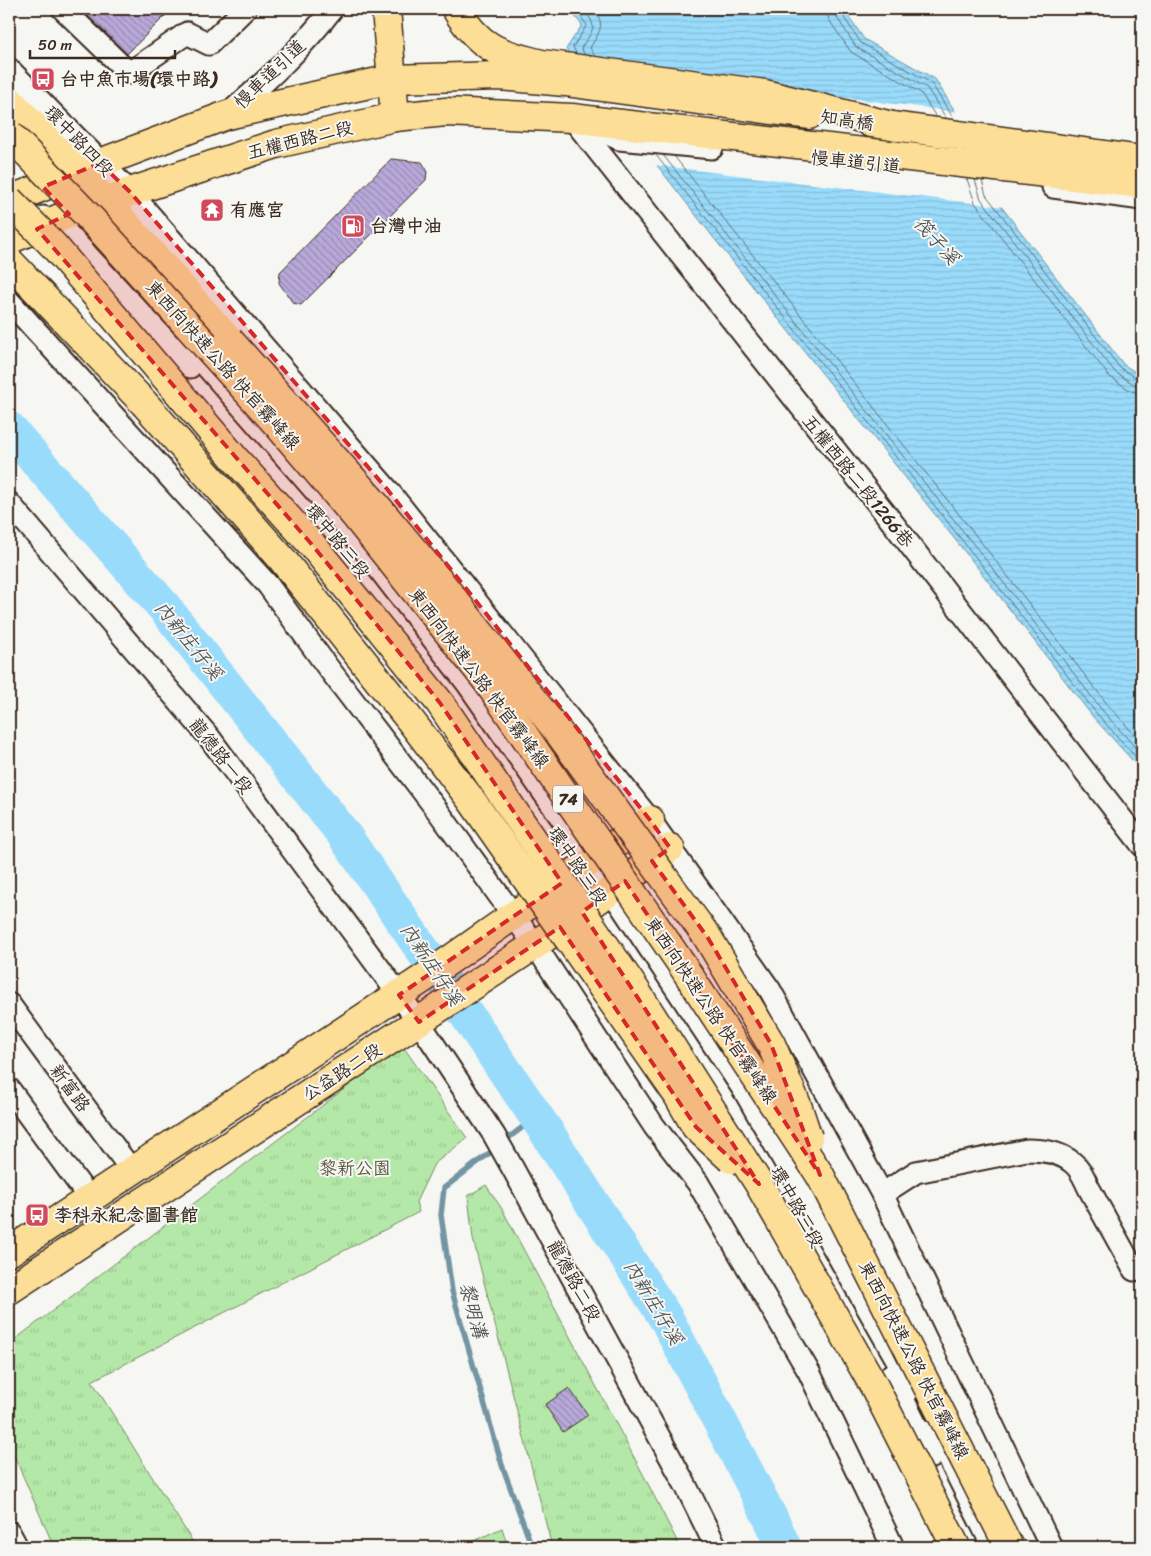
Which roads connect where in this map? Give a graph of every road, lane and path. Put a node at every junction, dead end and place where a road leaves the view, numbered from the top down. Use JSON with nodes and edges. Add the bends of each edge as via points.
{"nodes":[{"id":1,"x":63,"y":9,"type":"edge"},
{"id":2,"x":245,"y":9,"type":"edge"},
{"id":3,"x":332,"y":9,"type":"edge"},
{"id":4,"x":386,"y":9,"type":"edge"},
{"id":5,"x":456,"y":9,"type":"edge"},
{"id":6,"x":9,"y":68,"type":"edge"},
{"id":7,"x":392,"y":79,"type":"junction"},
{"id":8,"x":9,"y":100,"type":"edge"},
{"id":9,"x":227,"y":115,"type":"junction"},
{"id":10,"x":395,"y":117,"type":"junction"},
{"id":11,"x":572,"y":118,"type":"junction"},
{"id":12,"x":896,"y":127,"type":"junction"},
{"id":13,"x":612,"y":130,"type":"joint"},
{"id":14,"x":9,"y":134,"type":"edge"},
{"id":15,"x":9,"y":152,"type":"edge"},
{"id":16,"x":90,"y":168,"type":"junction"},
{"id":17,"x":1135,"y":180,"type":"edge"},
{"id":18,"x":43,"y":187,"type":"junction"},
{"id":19,"x":118,"y":197,"type":"junction"},
{"id":20,"x":9,"y":200,"type":"edge"},
{"id":21,"x":9,"y":207,"type":"edge"},
{"id":22,"x":63,"y":218,"type":"junction"},
{"id":23,"x":9,"y":240,"type":"edge"},
{"id":24,"x":9,"y":260,"type":"edge"},
{"id":25,"x":9,"y":301,"type":"edge"},
{"id":26,"x":9,"y":503,"type":"edge"},
{"id":27,"x":650,"y":820,"type":"junction"},
{"id":28,"x":1142,"y":845,"type":"edge"},
{"id":29,"x":670,"y":848,"type":"junction"},
{"id":30,"x":587,"y":865,"type":"junction"},
{"id":31,"x":606,"y":895,"type":"junction"},
{"id":32,"x":504,"y":922,"type":"junction"},
{"id":33,"x":526,"y":952,"type":"junction"},
{"id":34,"x":399,"y":995,"type":"junction"},
{"id":35,"x":9,"y":1004,"type":"edge"},
{"id":36,"x":419,"y":1022,"type":"junction"},
{"id":37,"x":9,"y":1089,"type":"edge"},
{"id":38,"x":132,"y":1171,"type":"junction"},
{"id":39,"x":820,"y":1175,"type":"junction"},
{"id":40,"x":758,"y":1184,"type":"junction"},
{"id":41,"x":882,"y":1194,"type":"junction"},
{"id":42,"x":90,"y":1199,"type":"junction"},
{"id":43,"x":9,"y":1252,"type":"edge"},
{"id":44,"x":1140,"y":1272,"type":"edge"},
{"id":45,"x":9,"y":1290,"type":"edge"},
{"id":46,"x":9,"y":1532,"type":"edge"},
{"id":47,"x":17,"y":1547,"type":"edge"},
{"id":48,"x":716,"y":1547,"type":"edge"},
{"id":49,"x":893,"y":1547,"type":"edge"},
{"id":50,"x":956,"y":1547,"type":"edge"},
{"id":51,"x":978,"y":1547,"type":"edge"},
{"id":52,"x":993,"y":1547,"type":"edge"},
{"id":53,"x":1009,"y":1547,"type":"edge"},
{"id":54,"x":1051,"y":1547,"type":"edge"}],
"edges":[{"from":1,"to":2,"type":"street","via":[[129,73],[187,33],[209,44]]},
{"from":3,"to":9,"type":"street","name":"慢車道引道","via":[[279,69]]},
{"from":4,"to":7,"type":"main road"},
{"from":5,"to":12,"type":"main road","via":[[481,41],[496,51],[519,59],[765,94]]},
{"from":6,"to":16,"type":"street","name":"環中路四段"},
{"from":7,"to":9,"type":"main road"},
{"from":7,"to":10,"type":"main road"},
{"from":7,"to":12,"type":"main road","name":"知高橋","via":[[499,76],[565,82]]},
{"from":8,"to":16,"type":"main road"},
{"from":9,"to":16,"type":"main road"},
{"from":10,"to":11,"type":"main road","name":"五權西路二段","via":[[446,112]]},
{"from":10,"to":19,"type":"main road","name":"五權西路二段","via":[[276,144]]},
{"from":11,"to":13,"type":"main road","name":"五權西路二段"},
{"from":11,"to":28,"type":"street","name":"五權西路二段1266巷","via":[[889,518]]},
{"from":12,"to":17,"type":"main road","name":"知高橋"},
{"from":13,"to":17,"type":"main road","name":"知高橋"},
{"from":14,"to":39,"type":"main road","name":"東西向快速公路 快官霧峰線","number":"74","bridge":true,"via":[[283,431],[481,674],[682,965]]},
{"from":15,"to":18,"type":"street"},
{"from":16,"to":18,"type":"main road"},
{"from":16,"to":19,"type":"main road"},
{"from":18,"to":20,"type":"main road"},
{"from":18,"to":22,"type":"street","name":"環中路三段"},
{"from":19,"to":22,"type":"main road","name":"五權西路二段"},
{"from":19,"to":27,"type":"street","via":[[387,489]]},
{"from":19,"to":39,"type":"main road","bridge":true,"via":[[229,340],[374,502],[440,582],[559,734],[708,938],[771,1044],[797,1105]]},
{"from":20,"to":40,"type":"main road","bridge":true,"via":[[54,246],[314,547],[440,704],[636,991]]},
{"from":21,"to":22,"type":"street"},
{"from":22,"to":23,"type":"main road","name":"五權西路二段"},
{"from":22,"to":30,"type":"street","name":"環中路三段","via":[[200,359],[345,525],[467,683]]},
{"from":24,"to":40,"type":"main road","bridge":true,"via":[[144,403],[282,559],[455,779],[671,1086],[696,1127]]},
{"from":25,"to":32,"type":"street","via":[[268,585],[440,814]]},
{"from":26,"to":34,"type":"street","name":"龍德路一段","via":[[209,737]]},
{"from":27,"to":29,"type":"street"},
{"from":27,"to":30,"type":"main road","name":"公益路二段"},
{"from":29,"to":31,"type":"main road","name":"公益路二段"},
{"from":29,"to":41,"type":"street","via":[[770,990]]},
{"from":30,"to":31,"type":"street","name":"環中路三段"},
{"from":30,"to":32,"type":"main road","name":"公益路二段"},
{"from":31,"to":33,"type":"main road","name":"公益路二段"},
{"from":31,"to":51,"type":"street","name":"環中路三段","via":[[734,1097],[894,1380]]},
{"from":31,"to":52,"type":"street","name":"環中路三段","via":[[745,1092],[906,1372]]},
{"from":32,"to":33,"type":"street"},
{"from":32,"to":34,"type":"main road","name":"公益路二段"},
{"from":33,"to":36,"type":"main road","name":"公益路二段"},
{"from":33,"to":49,"type":"street","via":[[698,1183],[809,1372]]},
{"from":34,"to":36,"type":"street","name":"龍德路一段"},
{"from":34,"to":38,"type":"main road","name":"公益路二段"},
{"from":35,"to":38,"type":"street","name":"新富路"},
{"from":36,"to":45,"type":"main road","name":"公益路二段"},
{"from":36,"to":48,"type":"street","name":"龍德路二段","via":[[494,1135],[686,1486]]},
{"from":37,"to":42,"type":"street"},
{"from":38,"to":42,"type":"main road","name":"公益路二段"},
{"from":39,"to":53,"type":"main road","name":"東西向快速公路 快官霧峰線","number":"74","bridge":true},
{"from":40,"to":50,"type":"main road","bridge":true,"via":[[874,1386]]},
{"from":41,"to":44,"type":"street","via":[[916,1172],[1027,1150],[1058,1154],[1081,1172]]},
{"from":41,"to":54,"type":"street"},
{"from":42,"to":43,"type":"main road","name":"公益路二段"},
{"from":46,"to":47,"type":"street"}]}
